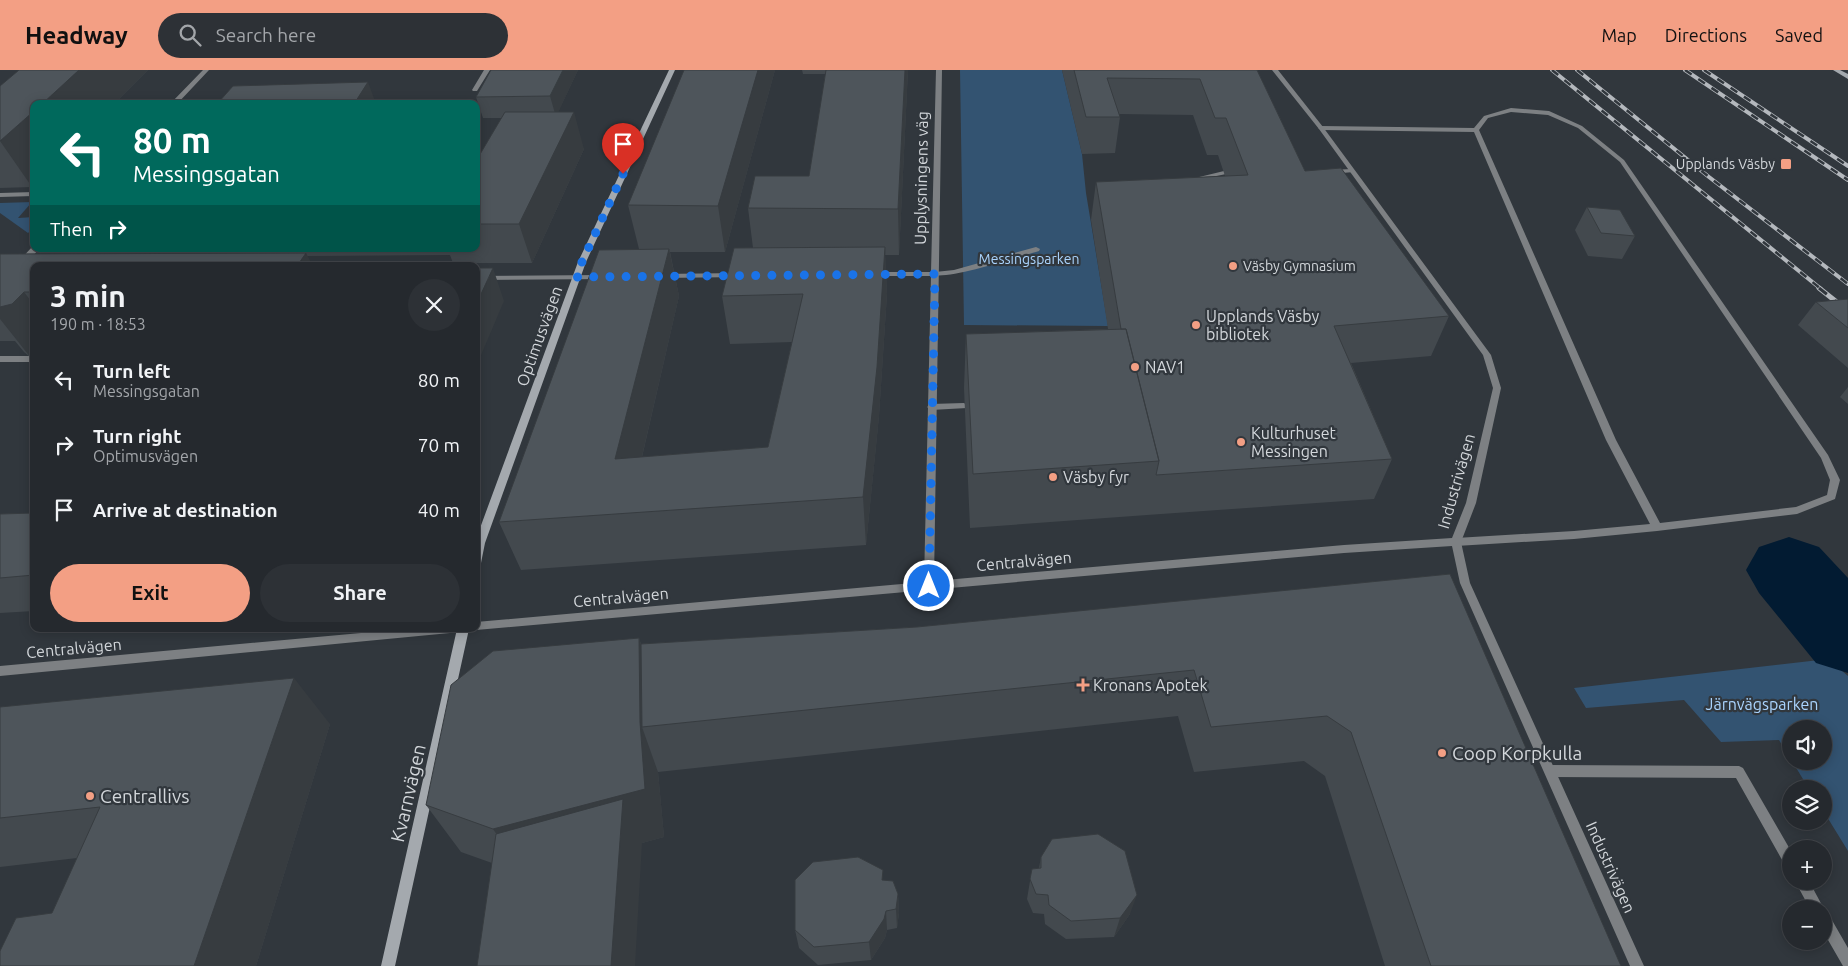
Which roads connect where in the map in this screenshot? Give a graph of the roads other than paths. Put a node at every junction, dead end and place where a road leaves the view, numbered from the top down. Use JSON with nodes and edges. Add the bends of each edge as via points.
{"nodes":[{"id":1,"x":206,"y":70,"type":"edge"},
{"id":2,"x":487,"y":70,"type":"edge"},
{"id":3,"x":672,"y":70,"type":"edge"},
{"id":4,"x":939,"y":70,"type":"edge"},
{"id":5,"x":1274,"y":70,"type":"edge"},
{"id":6,"x":1836,"y":70,"type":"edge"},
{"id":7,"x":1848,"y":77,"type":"edge"},
{"id":8,"x":475,"y":90,"type":"dead end"},
{"id":9,"x":177,"y":100,"type":"edge"},
{"id":10,"x":1321,"y":128,"type":"junction"},
{"id":11,"x":1476,"y":130,"type":"junction"},
{"id":12,"x":1325,"y":172,"type":"edge"},
{"id":13,"x":1352,"y":172,"type":"junction"},
{"id":14,"x":1224,"y":173,"type":"dead end"},
{"id":15,"x":1189,"y":180,"type":"edge"},
{"id":16,"x":30,"y":194,"type":"edge"},
{"id":17,"x":0,"y":195,"type":"edge"},
{"id":18,"x":1036,"y":249,"type":"dead end"},
{"id":19,"x":31,"y":252,"type":"edge"},
{"id":20,"x":14,"y":271,"type":"edge"},
{"id":21,"x":866,"y":274,"type":"edge"},
{"id":22,"x":935,"y":274,"type":"junction"},
{"id":23,"x":747,"y":275,"type":"edge"},
{"id":24,"x":611,"y":276,"type":"edge"},
{"id":25,"x":648,"y":276,"type":"edge"},
{"id":26,"x":577,"y":277,"type":"junction"},
{"id":27,"x":480,"y":278,"type":"edge"},
{"id":28,"x":0,"y":359,"type":"edge"},
{"id":29,"x":30,"y":359,"type":"edge"},
{"id":30,"x":964,"y":406,"type":"dead end"},
{"id":31,"x":931,"y":407,"type":"junction"},
{"id":32,"x":1657,"y":527,"type":"junction"},
{"id":33,"x":1456,"y":542,"type":"junction"},
{"id":34,"x":480,"y":543,"type":"edge"},
{"id":35,"x":929,"y":586,"type":"junction"},
{"id":36,"x":480,"y":626,"type":"edge"},
{"id":37,"x":418,"y":632,"type":"edge"},
{"id":38,"x":462,"y":632,"type":"edge"},
{"id":39,"x":0,"y":671,"type":"edge"},
{"id":40,"x":1551,"y":771,"type":"junction"},
{"id":41,"x":1782,"y":847,"type":"edge"},
{"id":42,"x":1832,"y":934,"type":"edge"},
{"id":43,"x":1848,"y":962,"type":"edge"},
{"id":44,"x":388,"y":966,"type":"edge"},
{"id":45,"x":1637,"y":966,"type":"edge"}],
"edges":[{"from":1,"to":9,"type":"street"},
{"from":2,"to":8,"type":"street"},
{"from":3,"to":26,"type":"street","name":"Optimusvägen"},
{"from":4,"to":22,"type":"street","name":"Upplysningens väg"},
{"from":5,"to":10,"type":"street","name":"Industrivägen"},
{"from":6,"to":7,"type":"street"},
{"from":10,"to":11,"type":"street"},
{"from":10,"to":13,"type":"street","name":"Industrivägen"},
{"from":11,"to":32,"type":"street","via":[[1611,440]]},
{"from":11,"to":32,"type":"street","name":"Centralvägen","via":[[1486,116],[1511,110],[1549,113],[1580,126],[1622,161],[1825,457],[1835,480],[1832,497],[1796,510]]},
{"from":12,"to":13,"type":"street"},
{"from":13,"to":33,"type":"street","name":"Industrivägen","via":[[1487,355],[1497,388],[1471,503]]},
{"from":14,"to":15,"type":"street"},
{"from":16,"to":17,"type":"street"},
{"from":18,"to":22,"type":"street","via":[[955,272]]},
{"from":19,"to":20,"type":"street"},
{"from":21,"to":22,"type":"street"},
{"from":22,"to":31,"type":"street","name":"Upplysningens väg"},
{"from":23,"to":25,"type":"street"},
{"from":24,"to":26,"type":"street"},
{"from":26,"to":27,"type":"street"},
{"from":26,"to":34,"type":"street","name":"Optimusvägen"},
{"from":28,"to":29,"type":"street"},
{"from":30,"to":31,"type":"street"},
{"from":31,"to":35,"type":"street","name":"Upplysningens väg"},
{"from":32,"to":33,"type":"street","name":"Centralvägen"},
{"from":33,"to":35,"type":"street","name":"Centralvägen"},
{"from":33,"to":40,"type":"street","name":"Industrivägen","via":[[1465,583]]},
{"from":35,"to":36,"type":"street","name":"Centralvägen"},
{"from":37,"to":39,"type":"street","name":"Centralvägen"},
{"from":38,"to":44,"type":"street","name":"Kvarnvägen"},
{"from":40,"to":41,"type":"street","via":[[1739,772]]},
{"from":40,"to":45,"type":"street","name":"Industrivägen"},
{"from":42,"to":43,"type":"street"}]}
